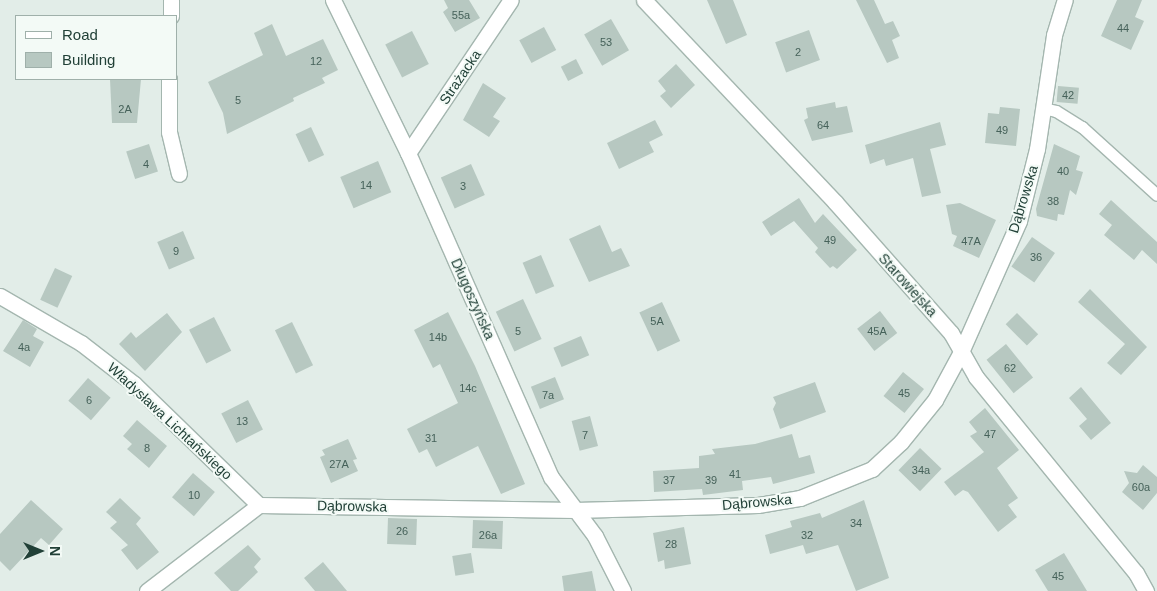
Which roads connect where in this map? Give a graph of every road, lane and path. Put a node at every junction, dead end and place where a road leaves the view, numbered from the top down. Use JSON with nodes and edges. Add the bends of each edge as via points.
{"nodes":[{"id":1,"x":171,"y":0,"type":"edge"},
{"id":2,"x":334,"y":0,"type":"edge"},
{"id":3,"x":511,"y":0,"type":"edge"},
{"id":4,"x":644,"y":0,"type":"edge"},
{"id":5,"x":1065,"y":0,"type":"edge"},
{"id":6,"x":171,"y":15,"type":"edge"},
{"id":7,"x":169,"y":80,"type":"edge"},
{"id":8,"x":1042,"y":108,"type":"junction"},
{"id":9,"x":408,"y":153,"type":"junction"},
{"id":10,"x":179,"y":174,"type":"dead end"},
{"id":11,"x":1157,"y":195,"type":"edge"},
{"id":12,"x":0,"y":296,"type":"edge"},
{"id":13,"x":961,"y":352,"type":"junction"},
{"id":14,"x":259,"y":505,"type":"junction"},
{"id":15,"x":575,"y":510,"type":"junction"},
{"id":16,"x":146,"y":591,"type":"edge"},
{"id":17,"x":624,"y":591,"type":"edge"},
{"id":18,"x":1146,"y":591,"type":"edge"}],
"edges":[{"from":1,"to":6,"type":"street"},
{"from":2,"to":9,"type":"street","name":"Długoszyńska"},
{"from":3,"to":9,"type":"street","name":"Strażacka"},
{"from":4,"to":13,"type":"street","name":"Starowiejska","via":[[835,202],[951,333]]},
{"from":5,"to":8,"type":"street","name":"Dąbrowska","via":[[1054,35]]},
{"from":7,"to":10,"type":"street","via":[[169,132]]},
{"from":8,"to":11,"type":"lane","via":[[1056,111],[1082,127]]},
{"from":8,"to":13,"type":"street","name":"Dąbrowska","via":[[1037,149],[1019,221]]},
{"from":9,"to":15,"type":"street","name":"Długoszyńska","via":[[551,477]]},
{"from":12,"to":14,"type":"street","name":"Władysława Lichtańskiego","via":[[81,343],[134,384]]},
{"from":13,"to":15,"type":"street","name":"Dąbrowska","via":[[935,400],[901,442],[872,469],[842,484],[800,498],[758,505]]},
{"from":13,"to":18,"type":"street","name":"Starowiejska","via":[[976,377],[1136,574]]},
{"from":14,"to":15,"type":"street","name":"Dąbrowska"},
{"from":14,"to":16,"type":"street"},
{"from":15,"to":17,"type":"street","name":"Długoszyńska","via":[[595,536]]}]}
